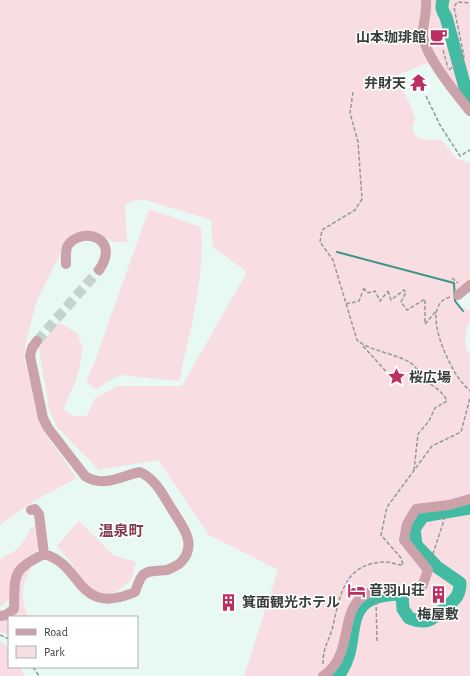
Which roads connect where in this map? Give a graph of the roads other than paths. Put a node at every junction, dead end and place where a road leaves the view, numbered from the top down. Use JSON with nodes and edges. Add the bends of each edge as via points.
{"nodes":[{"id":1,"x":426,"y":0,"type":"edge"},
{"id":2,"x":470,"y":111,"type":"edge"},
{"id":3,"x":66,"y":264,"type":"dead end"},
{"id":4,"x":99,"y":270,"type":"tunnel mouth"},
{"id":5,"x":470,"y":285,"type":"edge"},
{"id":6,"x":455,"y":296,"type":"road end"},
{"id":7,"x":37,"y":341,"type":"tunnel mouth"},
{"id":8,"x":470,"y":499,"type":"edge"},
{"id":9,"x":31,"y":510,"type":"dead end"},
{"id":10,"x":44,"y":554,"type":"junction"},
{"id":11,"x":0,"y":616,"type":"edge"},
{"id":12,"x":323,"y":676,"type":"edge"}],
"edges":[{"from":1,"to":2,"type":"street","via":[[423,31],[425,43],[436,65]]},
{"from":3,"to":4,"type":"street","via":[[68,245],[82,236],[90,236],[99,238],[105,249],[105,261]]},
{"from":5,"to":6,"type":"street"},
{"from":7,"to":10,"type":"street","via":[[30,356],[43,418],[48,428],[85,476],[94,482],[140,472],[146,475],[157,486],[175,514],[189,539],[190,547],[179,564],[150,572],[143,576],[135,592],[124,597],[111,598],[97,598],[87,593],[64,564]]},
{"from":8,"to":12,"type":"street","via":[[449,505],[416,509],[407,524],[404,540],[428,570],[422,587],[415,592],[398,589],[376,592],[355,603],[349,616],[340,657]]},
{"from":9,"to":10,"type":"street","via":[[35,509],[39,514]]},
{"from":10,"to":11,"type":"street","via":[[18,571],[15,577],[14,609]]}]}
